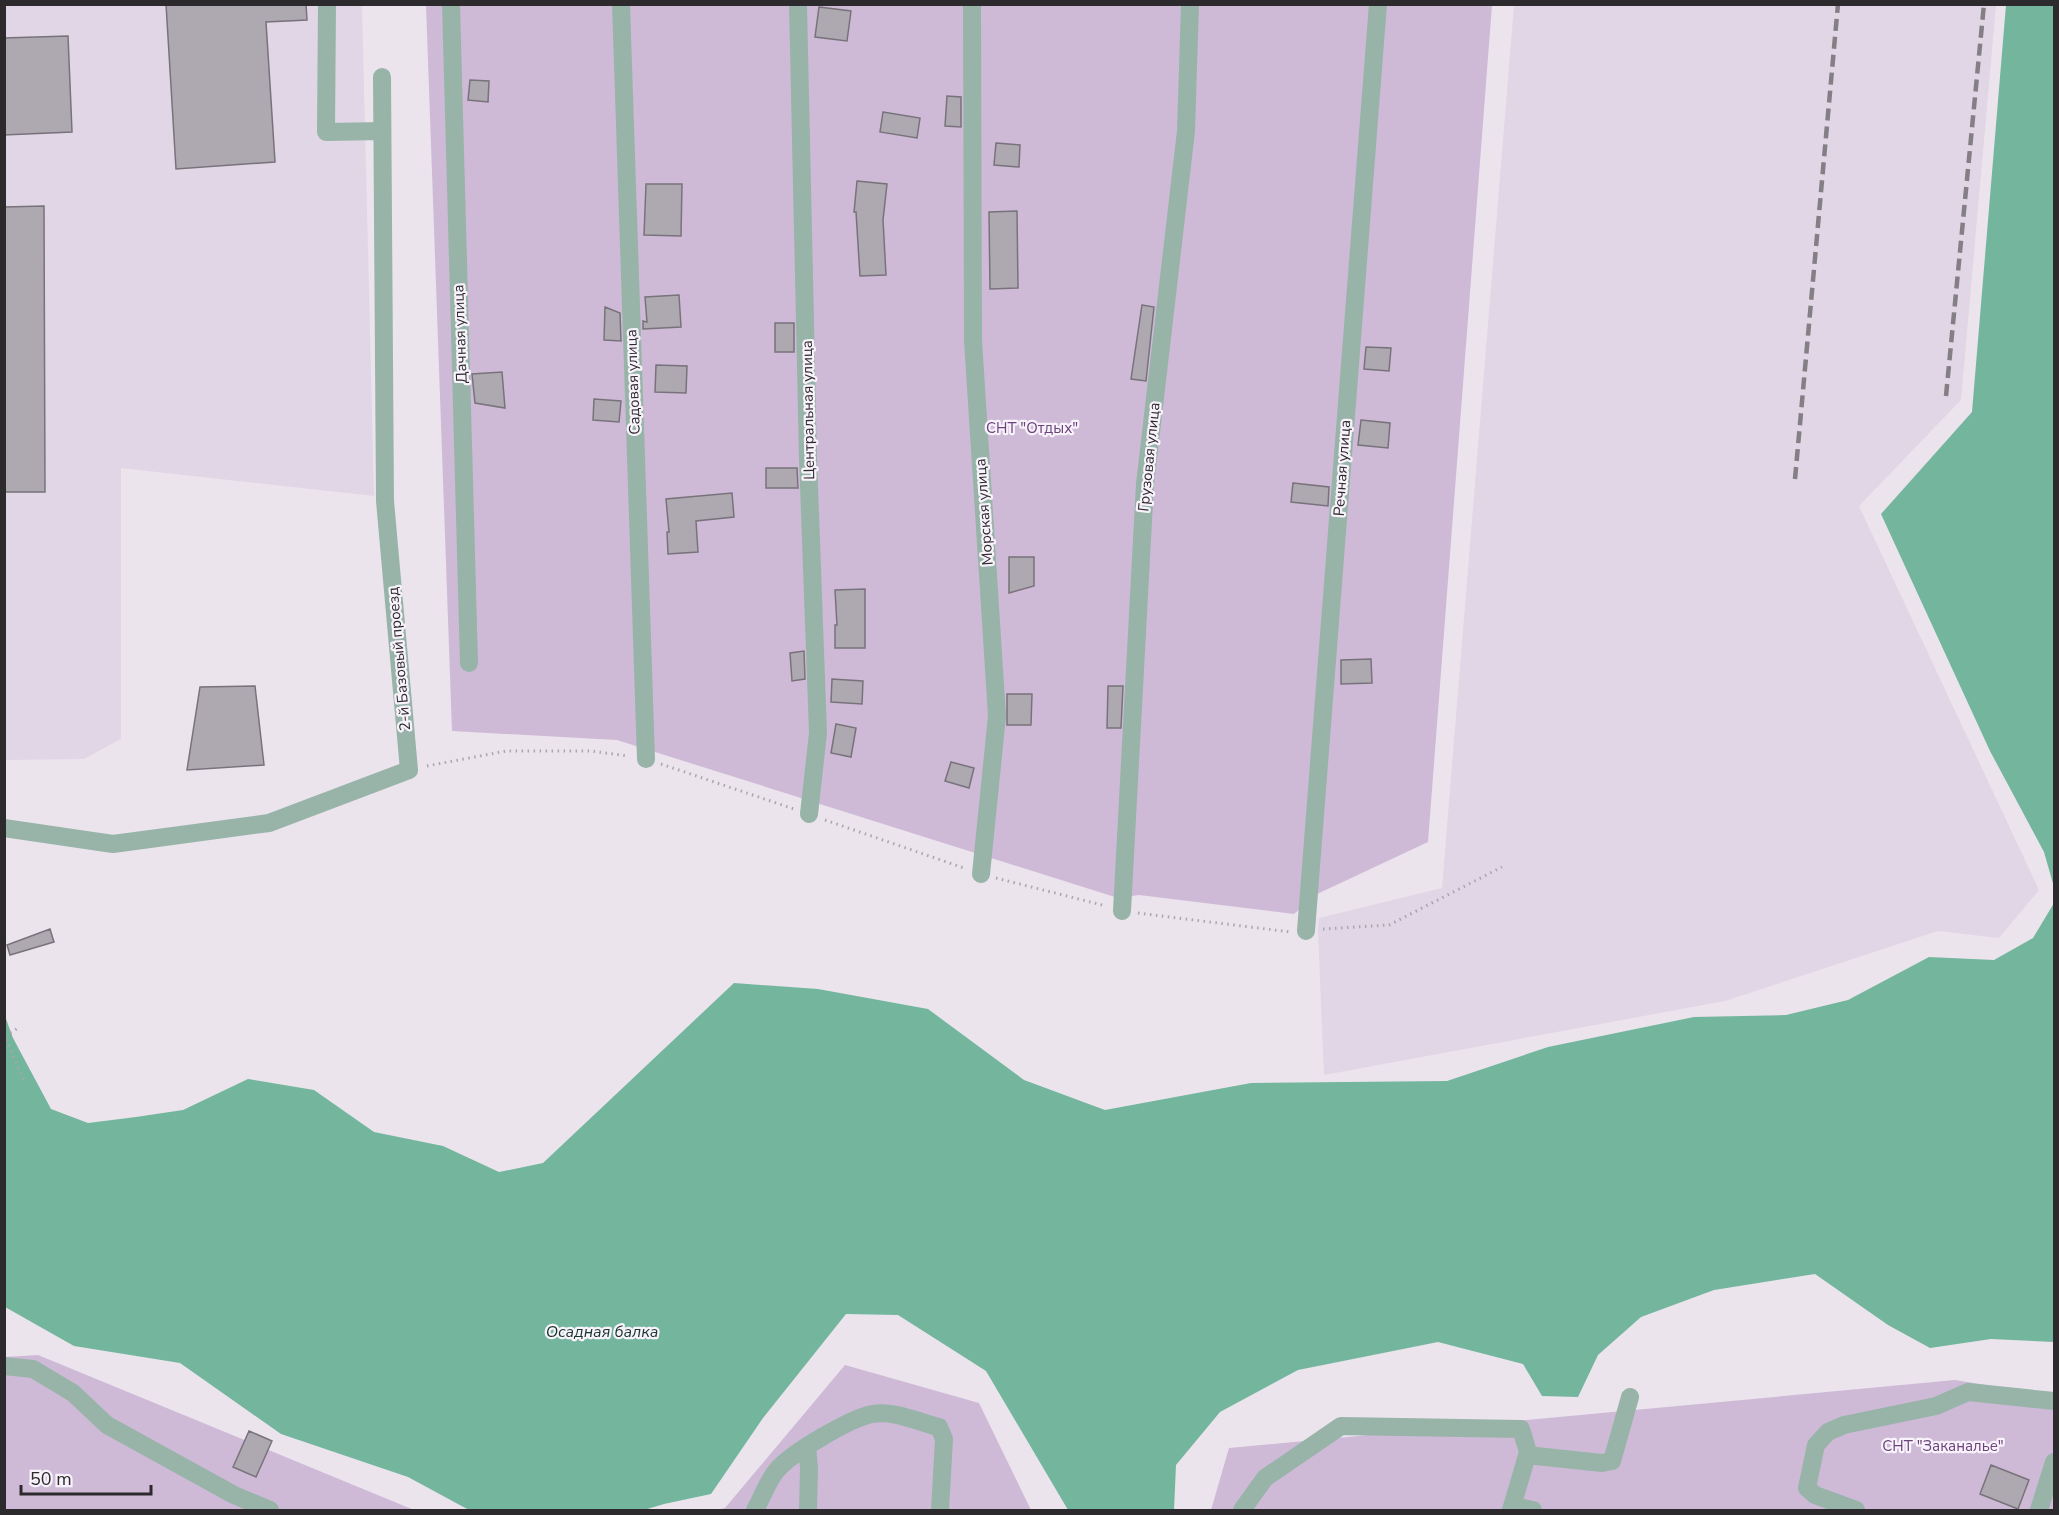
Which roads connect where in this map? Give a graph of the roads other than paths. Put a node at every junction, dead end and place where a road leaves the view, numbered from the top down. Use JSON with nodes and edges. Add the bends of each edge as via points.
{"nodes":[{"id":1,"x":327,"y":4,"type":"edge"},
{"id":2,"x":451,"y":4,"type":"edge"},
{"id":3,"x":621,"y":4,"type":"edge"},
{"id":4,"x":798,"y":4,"type":"edge"},
{"id":5,"x":972,"y":4,"type":"edge"},
{"id":6,"x":1190,"y":4,"type":"edge"},
{"id":7,"x":1378,"y":4,"type":"edge"},
{"id":8,"x":382,"y":77,"type":"dead end"},
{"id":9,"x":382,"y":131,"type":"junction"},
{"id":10,"x":469,"y":663,"type":"dead end"},
{"id":11,"x":646,"y":759,"type":"road end"},
{"id":12,"x":809,"y":814,"type":"road end"},
{"id":13,"x":4,"y":828,"type":"edge"},
{"id":14,"x":981,"y":874,"type":"road end"},
{"id":15,"x":1122,"y":911,"type":"road end"},
{"id":16,"x":1306,"y":931,"type":"road end"},
{"id":17,"x":4,"y":1366,"type":"edge"},
{"id":18,"x":1630,"y":1397,"type":"dead end"},
{"id":19,"x":2055,"y":1401,"type":"edge"},
{"id":20,"x":807,"y":1446,"type":"junction"},
{"id":21,"x":1527,"y":1455,"type":"junction"},
{"id":22,"x":2055,"y":1462,"type":"edge"},
{"id":23,"x":1512,"y":1508,"type":"edge"},
{"id":24,"x":270,"y":1510,"type":"edge"},
{"id":25,"x":755,"y":1510,"type":"edge"},
{"id":26,"x":808,"y":1510,"type":"edge"},
{"id":27,"x":940,"y":1510,"type":"edge"},
{"id":28,"x":1242,"y":1510,"type":"edge"},
{"id":29,"x":1533,"y":1510,"type":"edge"},
{"id":30,"x":1856,"y":1510,"type":"edge"},
{"id":31,"x":2039,"y":1510,"type":"edge"}],
"edges":[{"from":1,"to":9,"type":"street","via":[[326,132]]},
{"from":2,"to":10,"type":"street","name":"Дачная улица"},
{"from":3,"to":11,"type":"street","name":"Садовая улица"},
{"from":4,"to":12,"type":"street","name":"Центральная улица","via":[[818,733]]},
{"from":5,"to":14,"type":"street","name":"Морская улица","via":[[974,340],[997,716]]},
{"from":6,"to":15,"type":"street","name":"Грузовая улица","via":[[1186,131],[1145,484]]},
{"from":7,"to":16,"type":"street","name":"Речная улица"},
{"from":8,"to":9,"type":"street","name":"2-й Базовый проезд"},
{"from":9,"to":13,"type":"street","name":"2-й Базовый проезд","via":[[385,501],[409,770],[269,823],[113,844]]},
{"from":17,"to":24,"type":"street","via":[[33,1369],[73,1393],[107,1425],[234,1495]]},
{"from":18,"to":21,"type":"street","via":[[1612,1461]]},
{"from":19,"to":30,"type":"street","via":[[1968,1392],[1936,1406],[1844,1425],[1828,1432],[1816,1445],[1807,1488],[1815,1495]]},
{"from":20,"to":25,"type":"street","via":[[777,1470]]},
{"from":20,"to":26,"type":"street"},
{"from":20,"to":27,"type":"street","via":[[871,1414],[890,1414],[939,1427],[944,1439]]},
{"from":21,"to":23,"type":"street"},
{"from":21,"to":28,"type":"street","via":[[1521,1430],[1341,1426],[1265,1478]]},
{"from":22,"to":31,"type":"street"},
{"from":23,"to":29,"type":"street"}]}
